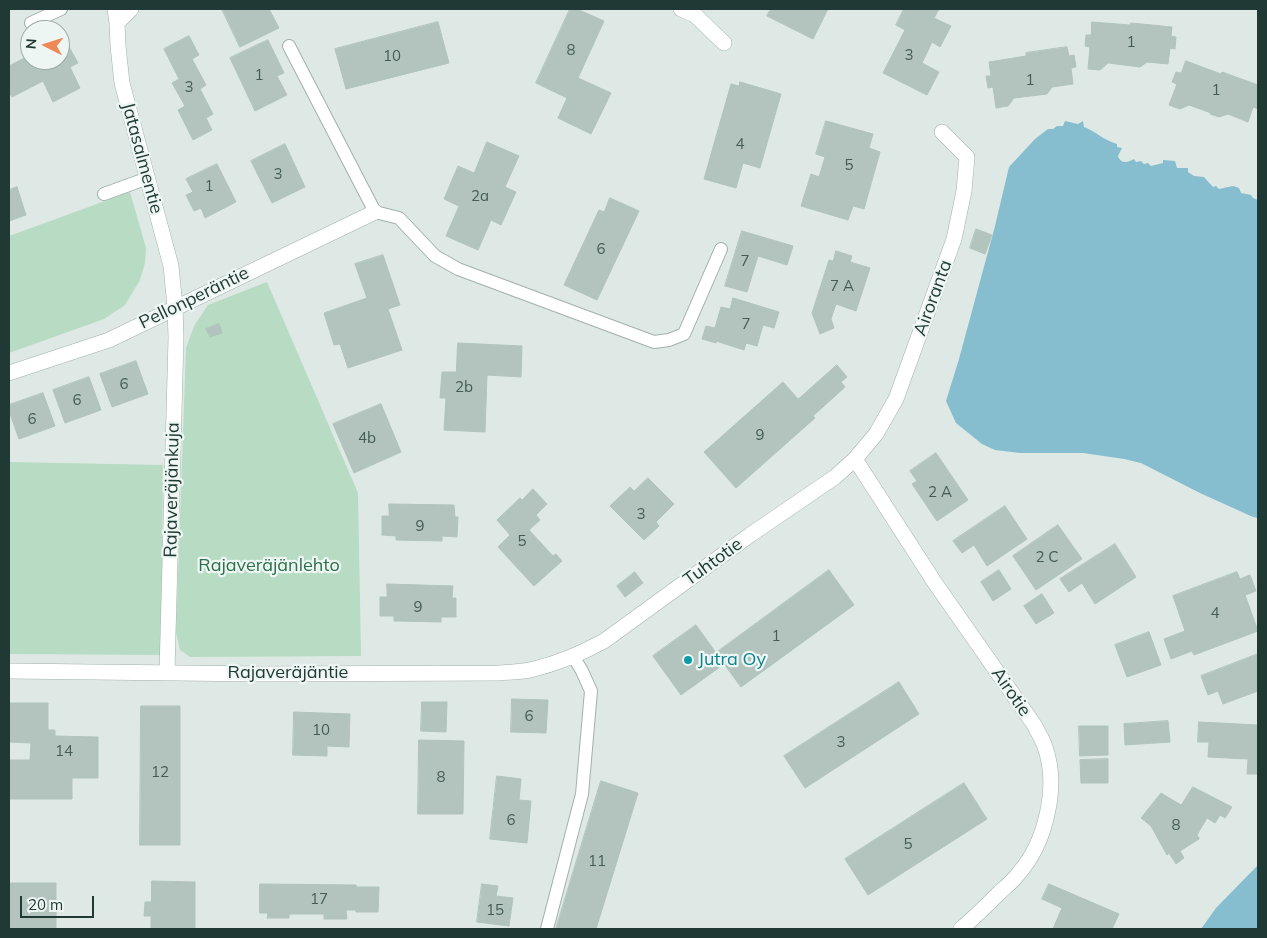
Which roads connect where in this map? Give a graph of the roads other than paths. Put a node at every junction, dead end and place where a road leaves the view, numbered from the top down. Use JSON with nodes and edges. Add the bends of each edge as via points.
{"nodes":[{"id":1,"x":61,"y":9,"type":"edge"},
{"id":2,"x":131,"y":9,"type":"edge"},
{"id":3,"x":681,"y":9,"type":"edge"},
{"id":4,"x":116,"y":16,"type":"edge"},
{"id":5,"x":37,"y":20,"type":"edge"},
{"id":6,"x":724,"y":44,"type":"dead end"},
{"id":7,"x":289,"y":46,"type":"dead end"},
{"id":8,"x":942,"y":132,"type":"dead end"},
{"id":9,"x":148,"y":178,"type":"junction"},
{"id":10,"x":104,"y":194,"type":"dead end"},
{"id":11,"x":375,"y":212,"type":"junction"},
{"id":12,"x":721,"y":249,"type":"dead end"},
{"id":13,"x":175,"y":307,"type":"junction"},
{"id":14,"x":9,"y":373,"type":"edge"},
{"id":15,"x":855,"y":459,"type":"junction"},
{"id":16,"x":569,"y":658,"type":"junction"},
{"id":17,"x":9,"y":671,"type":"edge"},
{"id":18,"x":167,"y":672,"type":"junction"},
{"id":19,"x":547,"y":929,"type":"edge"},
{"id":20,"x":961,"y":929,"type":"edge"}],
"edges":[{"from":1,"to":5,"type":"lane"},
{"from":2,"to":4,"type":"street"},
{"from":3,"to":6,"type":"street","via":[[695,15]]},
{"from":4,"to":9,"type":"street","name":"Jatasalmentie","via":[[122,83]]},
{"from":7,"to":11,"type":"lane"},
{"from":8,"to":15,"type":"street","name":"Airoranta","via":[[967,157],[954,239],[896,398],[876,434]]},
{"from":9,"to":10,"type":"lane"},
{"from":9,"to":13,"type":"street","name":"Jatasalmentie","via":[[171,266]]},
{"from":11,"to":12,"type":"lane","via":[[399,218],[435,256],[458,269],[654,342],[684,334]]},
{"from":11,"to":13,"type":"street","name":"Pellonperäntie"},
{"from":13,"to":14,"type":"street","name":"Pellonperäntie","via":[[109,340]]},
{"from":13,"to":18,"type":"street","name":"Rajaveräjänkuja"},
{"from":15,"to":16,"type":"street","name":"Tuhtotie","via":[[835,477],[604,640]]},
{"from":15,"to":20,"type":"street","name":"Airotie","via":[[935,583],[1035,726],[1045,747],[1052,782],[1045,822],[1034,852],[1020,873]]},
{"from":16,"to":18,"type":"street","name":"Rajaveräjäntie","via":[[533,669],[499,673]]},
{"from":16,"to":19,"type":"lane","via":[[582,671],[590,691],[582,794]]},
{"from":17,"to":18,"type":"street","name":"Rajaveräjäntie"}]}
